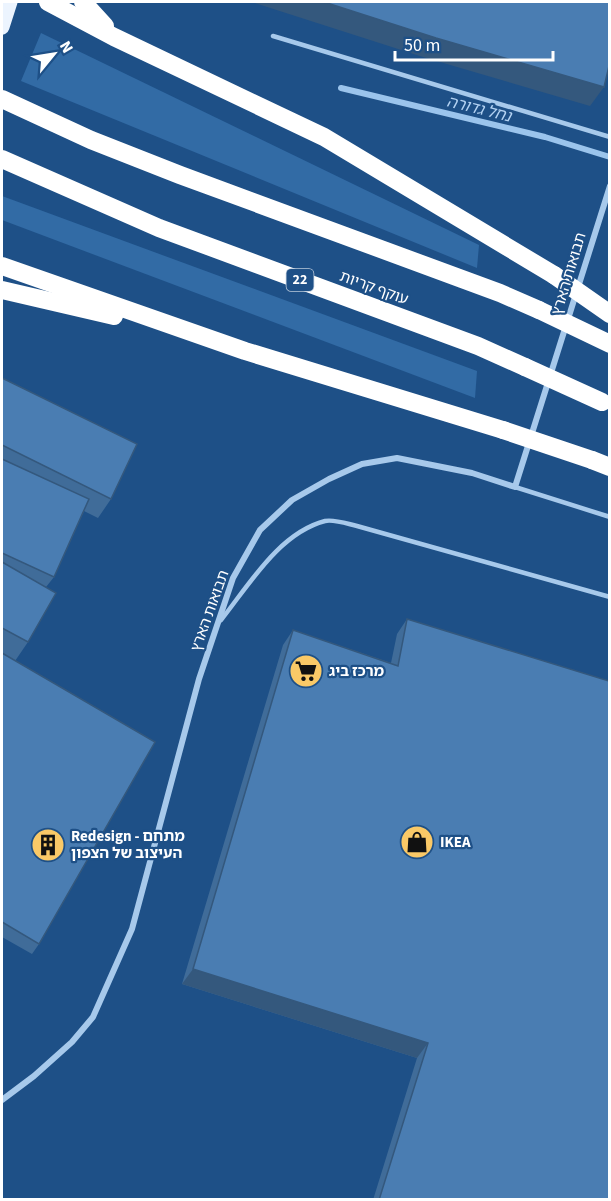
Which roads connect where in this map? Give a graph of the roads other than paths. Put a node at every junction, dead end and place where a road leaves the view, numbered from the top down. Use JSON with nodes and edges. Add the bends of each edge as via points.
{"nodes":[{"id":1,"x":10,"y":2,"type":"edge"},
{"id":2,"x":48,"y":2,"type":"edge"},
{"id":3,"x":83,"y":2,"type":"edge"},
{"id":4,"x":2,"y":27,"type":"edge"},
{"id":5,"x":114,"y":36,"type":"junction"},
{"id":6,"x":273,"y":36,"type":"dead end"},
{"id":7,"x":2,"y":99,"type":"edge"},
{"id":8,"x":609,"y":137,"type":"edge"},
{"id":9,"x":2,"y":159,"type":"edge"},
{"id":10,"x":609,"y":186,"type":"edge"},
{"id":11,"x":2,"y":266,"type":"edge"},
{"id":12,"x":2,"y":290,"type":"edge"},
{"id":13,"x":609,"y":314,"type":"edge"},
{"id":14,"x":207,"y":337,"type":"junction"},
{"id":15,"x":609,"y":344,"type":"edge"},
{"id":16,"x":606,"y":404,"type":"edge"},
{"id":17,"x":609,"y":467,"type":"edge"},
{"id":18,"x":515,"y":487,"type":"junction"},
{"id":19,"x":609,"y":517,"type":"edge"},
{"id":20,"x":609,"y":597,"type":"edge"},
{"id":21,"x":217,"y":624,"type":"junction"},
{"id":22,"x":2,"y":1100,"type":"edge"}],
"edges":[{"from":1,"to":4,"type":"main road"},
{"from":2,"to":5,"type":"highway"},
{"from":3,"to":5,"type":"highway"},
{"from":5,"to":13,"type":"highway","bridge":true,"via":[[324,137],[554,275]]},
{"from":6,"to":8,"type":"lane"},
{"from":7,"to":15,"type":"highway","bridge":true,"via":[[180,175],[500,293]]},
{"from":9,"to":16,"type":"highway","name":"עוקף קריות","number":"22","bridge":true,"via":[[159,228],[478,346]]},
{"from":10,"to":18,"type":"street","name":"תבואות הארץ"},
{"from":11,"to":14,"type":"highway"},
{"from":12,"to":14,"type":"highway"},
{"from":14,"to":17,"type":"highway","bridge":true},
{"from":18,"to":19,"type":"lane"},
{"from":18,"to":21,"type":"street","name":"תבואות הארץ","via":[[472,473],[397,458],[362,464],[329,479],[292,500],[260,530],[232,578]]},
{"from":20,"to":21,"type":"lane","via":[[327,521],[303,530],[281,545]]},
{"from":21,"to":22,"type":"street","name":"תבואות הארץ","via":[[132,929],[93,1017],[72,1042]]}]}
